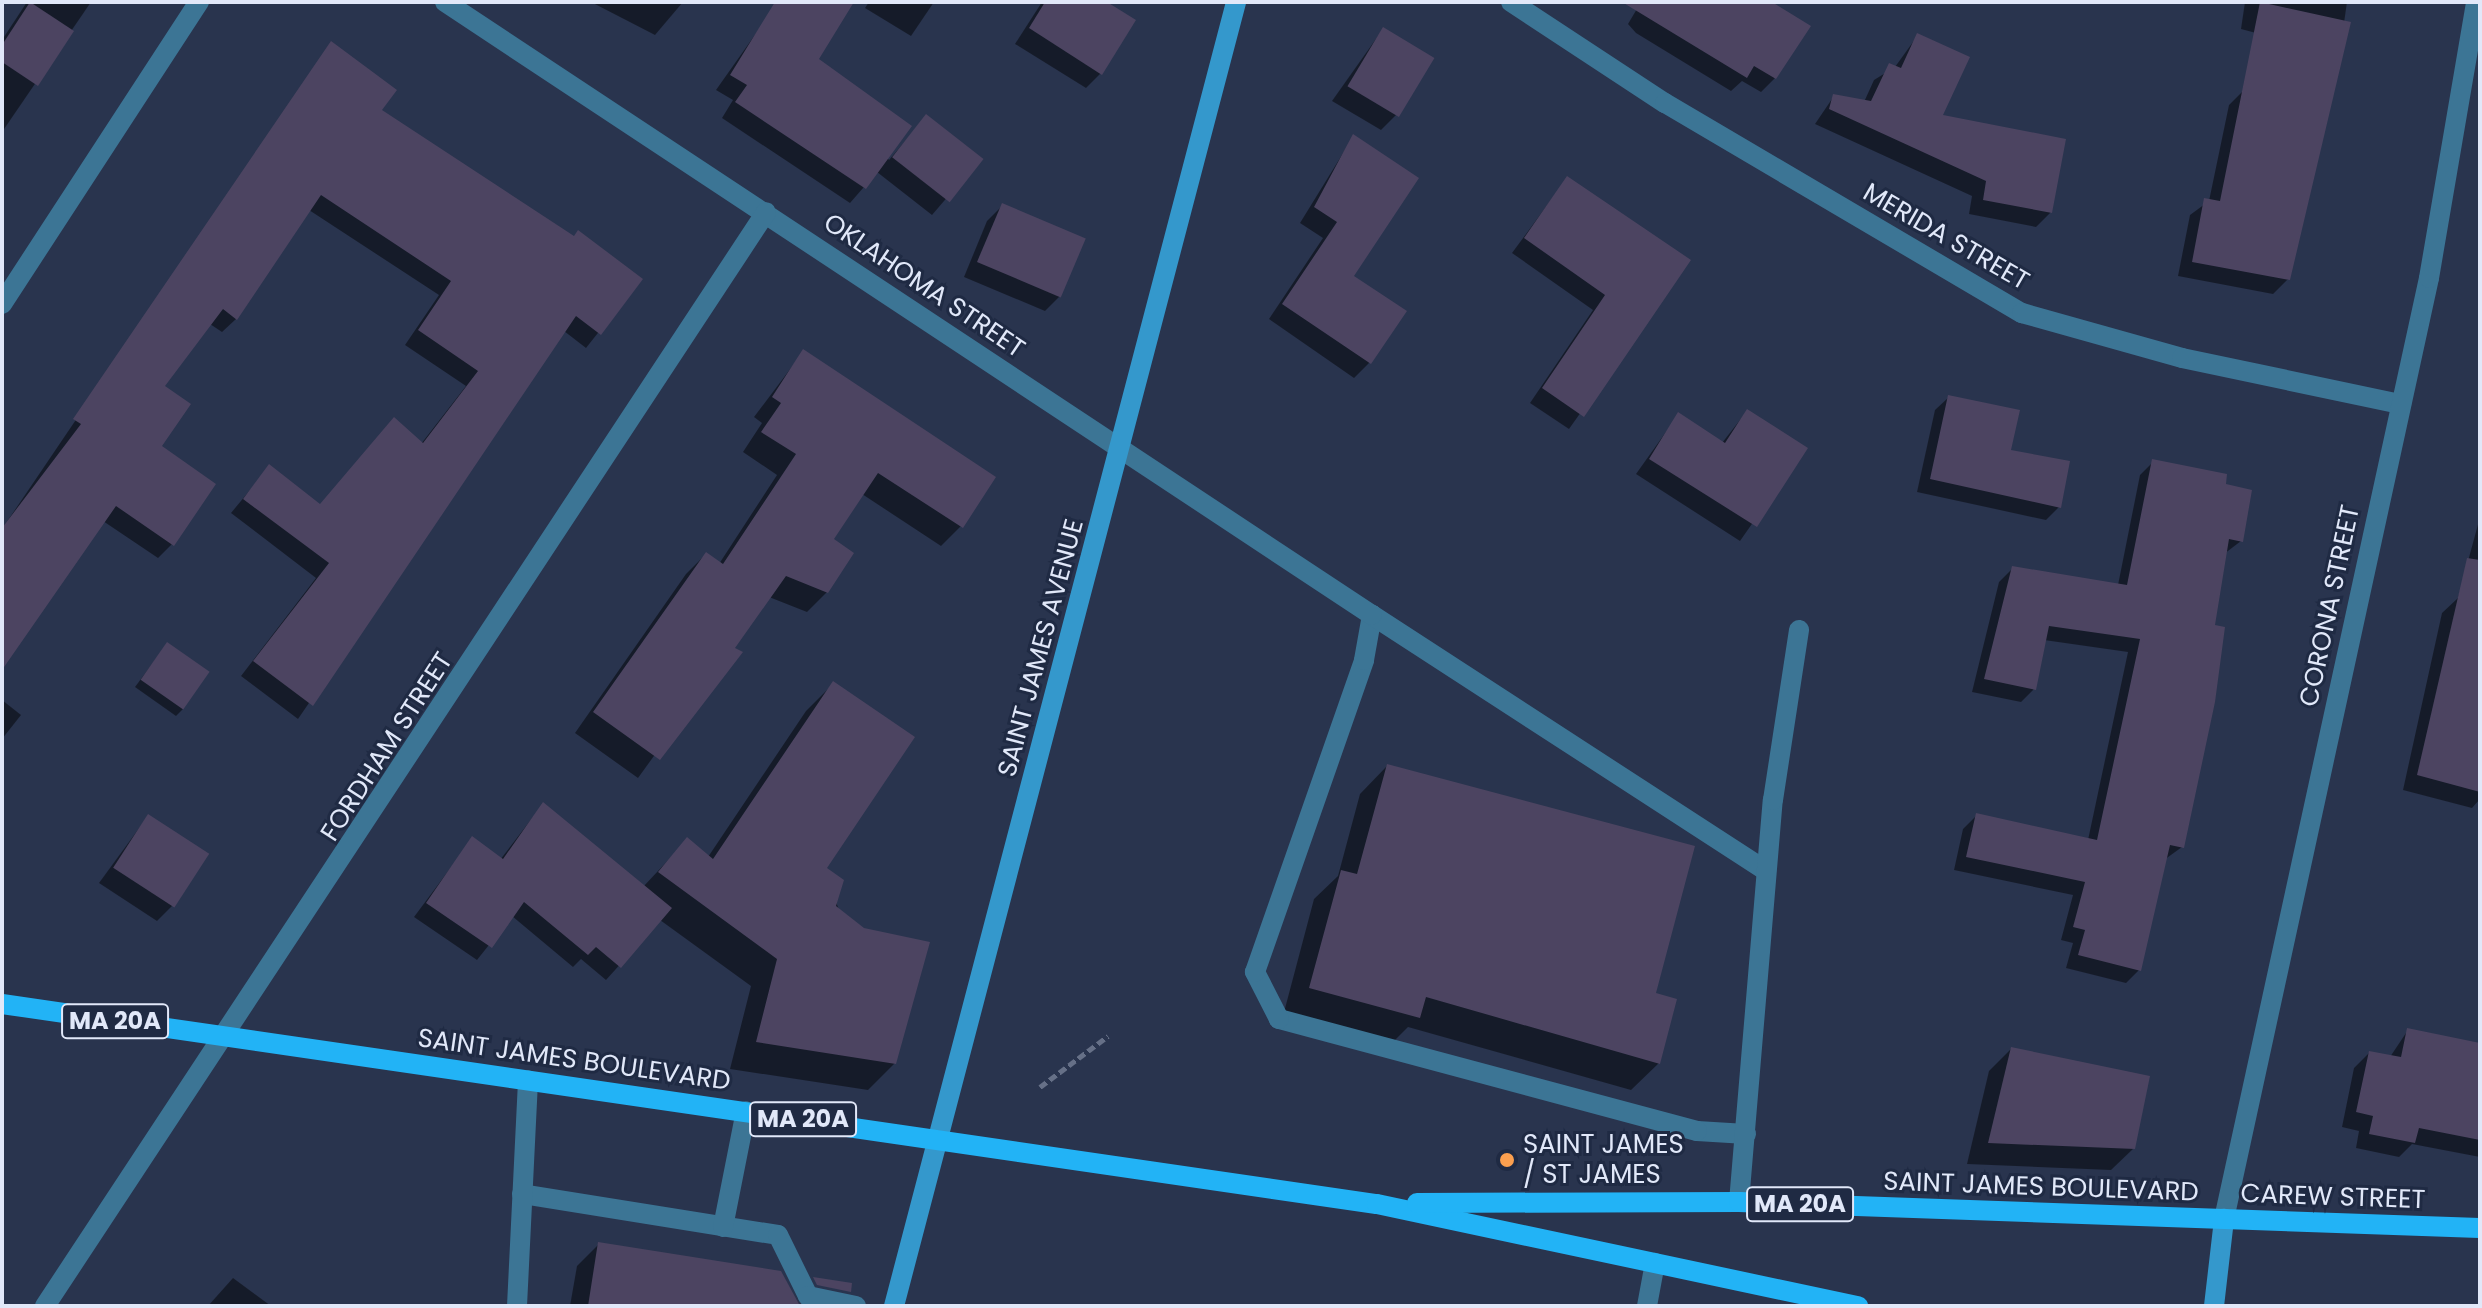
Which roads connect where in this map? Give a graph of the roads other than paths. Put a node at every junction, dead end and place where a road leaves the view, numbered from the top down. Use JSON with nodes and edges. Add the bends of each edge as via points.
{"nodes":[{"id":1,"x":199,"y":2,"type":"edge"},
{"id":2,"x":445,"y":2,"type":"edge"},
{"id":3,"x":1236,"y":2,"type":"edge"},
{"id":4,"x":1511,"y":2,"type":"edge"},
{"id":5,"x":2476,"y":2,"type":"edge"},
{"id":6,"x":766,"y":212,"type":"junction"},
{"id":7,"x":2,"y":304,"type":"edge"},
{"id":8,"x":2401,"y":404,"type":"junction"},
{"id":9,"x":1122,"y":450,"type":"junction"},
{"id":10,"x":1372,"y":615,"type":"junction"},
{"id":11,"x":1799,"y":630,"type":"dead end"},
{"id":12,"x":1766,"y":871,"type":"junction"},
{"id":13,"x":2,"y":1004,"type":"edge"},
{"id":14,"x":228,"y":1037,"type":"junction"},
{"id":15,"x":528,"y":1080,"type":"junction"},
{"id":16,"x":746,"y":1111,"type":"junction"},
{"id":17,"x":1746,"y":1134,"type":"junction"},
{"id":18,"x":935,"y":1138,"type":"junction"},
{"id":19,"x":522,"y":1194,"type":"junction"},
{"id":20,"x":1739,"y":1202,"type":"junction"},
{"id":21,"x":1377,"y":1204,"type":"junction"},
{"id":22,"x":2224,"y":1219,"type":"junction"},
{"id":23,"x":723,"y":1227,"type":"junction"},
{"id":24,"x":2480,"y":1228,"type":"edge"},
{"id":25,"x":1655,"y":1263,"type":"junction"},
{"id":26,"x":807,"y":1301,"type":"edge"},
{"id":27,"x":45,"y":1306,"type":"edge"},
{"id":28,"x":517,"y":1306,"type":"edge"},
{"id":29,"x":856,"y":1306,"type":"edge"},
{"id":30,"x":894,"y":1306,"type":"edge"},
{"id":31,"x":1647,"y":1306,"type":"edge"},
{"id":32,"x":1858,"y":1306,"type":"edge"},
{"id":33,"x":2214,"y":1306,"type":"edge"}],
"edges":[{"from":1,"to":7,"type":"street"},
{"from":2,"to":6,"type":"street","name":"OKLAHOMA STREET"},
{"from":3,"to":9,"type":"main road","name":"SAINT JAMES AVENUE"},
{"from":4,"to":8,"type":"street","name":"MERIDA STREET","via":[[1665,103],[2022,313],[2182,358]]},
{"from":5,"to":8,"type":"street","name":"CORONA STREET"},
{"from":6,"to":9,"type":"street","name":"OKLAHOMA STREET"},
{"from":6,"to":14,"type":"street","name":"FORDHAM STREET"},
{"from":8,"to":22,"type":"street","name":"CORONA STREET"},
{"from":9,"to":10,"type":"street","name":"OKLAHOMA STREET"},
{"from":9,"to":18,"type":"main road","name":"SAINT JAMES AVENUE"},
{"from":10,"to":12,"type":"street","name":"OKLAHOMA STREET"},
{"from":10,"to":17,"type":"street","via":[[1364,660],[1255,972],[1279,1019],[1697,1131]]},
{"from":11,"to":12,"type":"street"},
{"from":12,"to":17,"type":"street"},
{"from":13,"to":14,"type":"main road","name":"SAINT JAMES BOULEVARD","number":"MA 20A"},
{"from":14,"to":15,"type":"main road","name":"SAINT JAMES BOULEVARD","number":"MA 20A"},
{"from":14,"to":27,"type":"street","name":"FORDHAM STREET"},
{"from":15,"to":16,"type":"main road","name":"SAINT JAMES BOULEVARD","number":"MA 20A"},
{"from":15,"to":19,"type":"street"},
{"from":16,"to":18,"type":"main road","name":"SAINT JAMES BOULEVARD","number":"MA 20A"},
{"from":16,"to":23,"type":"street"},
{"from":17,"to":20,"type":"street"},
{"from":18,"to":21,"type":"main road","name":"SAINT JAMES BOULEVARD","number":"MA 20A"},
{"from":18,"to":30,"type":"main road","name":"SAINT JAMES AVENUE"},
{"from":19,"to":23,"type":"street"},
{"from":19,"to":28,"type":"street"},
{"from":20,"to":21,"type":"main road","name":"SAINT JAMES BOULEVARD","number":"MA 20A"},
{"from":20,"to":22,"type":"main road","name":"SAINT JAMES BOULEVARD","number":"MA 20A"},
{"from":21,"to":25,"type":"main road","name":"SAINT JAMES BOULEVARD","number":"MA 20A"},
{"from":22,"to":24,"type":"main road","name":"CAREW STREET","number":"MA 20A"},
{"from":22,"to":33,"type":"main road","name":"CAREW STREET"},
{"from":23,"to":26,"type":"street","via":[[778,1235]]},
{"from":25,"to":31,"type":"street"},
{"from":25,"to":32,"type":"main road","name":"SAINT JAMES BOULEVARD","number":"MA 20A"},
{"from":26,"to":29,"type":"street"}]}
